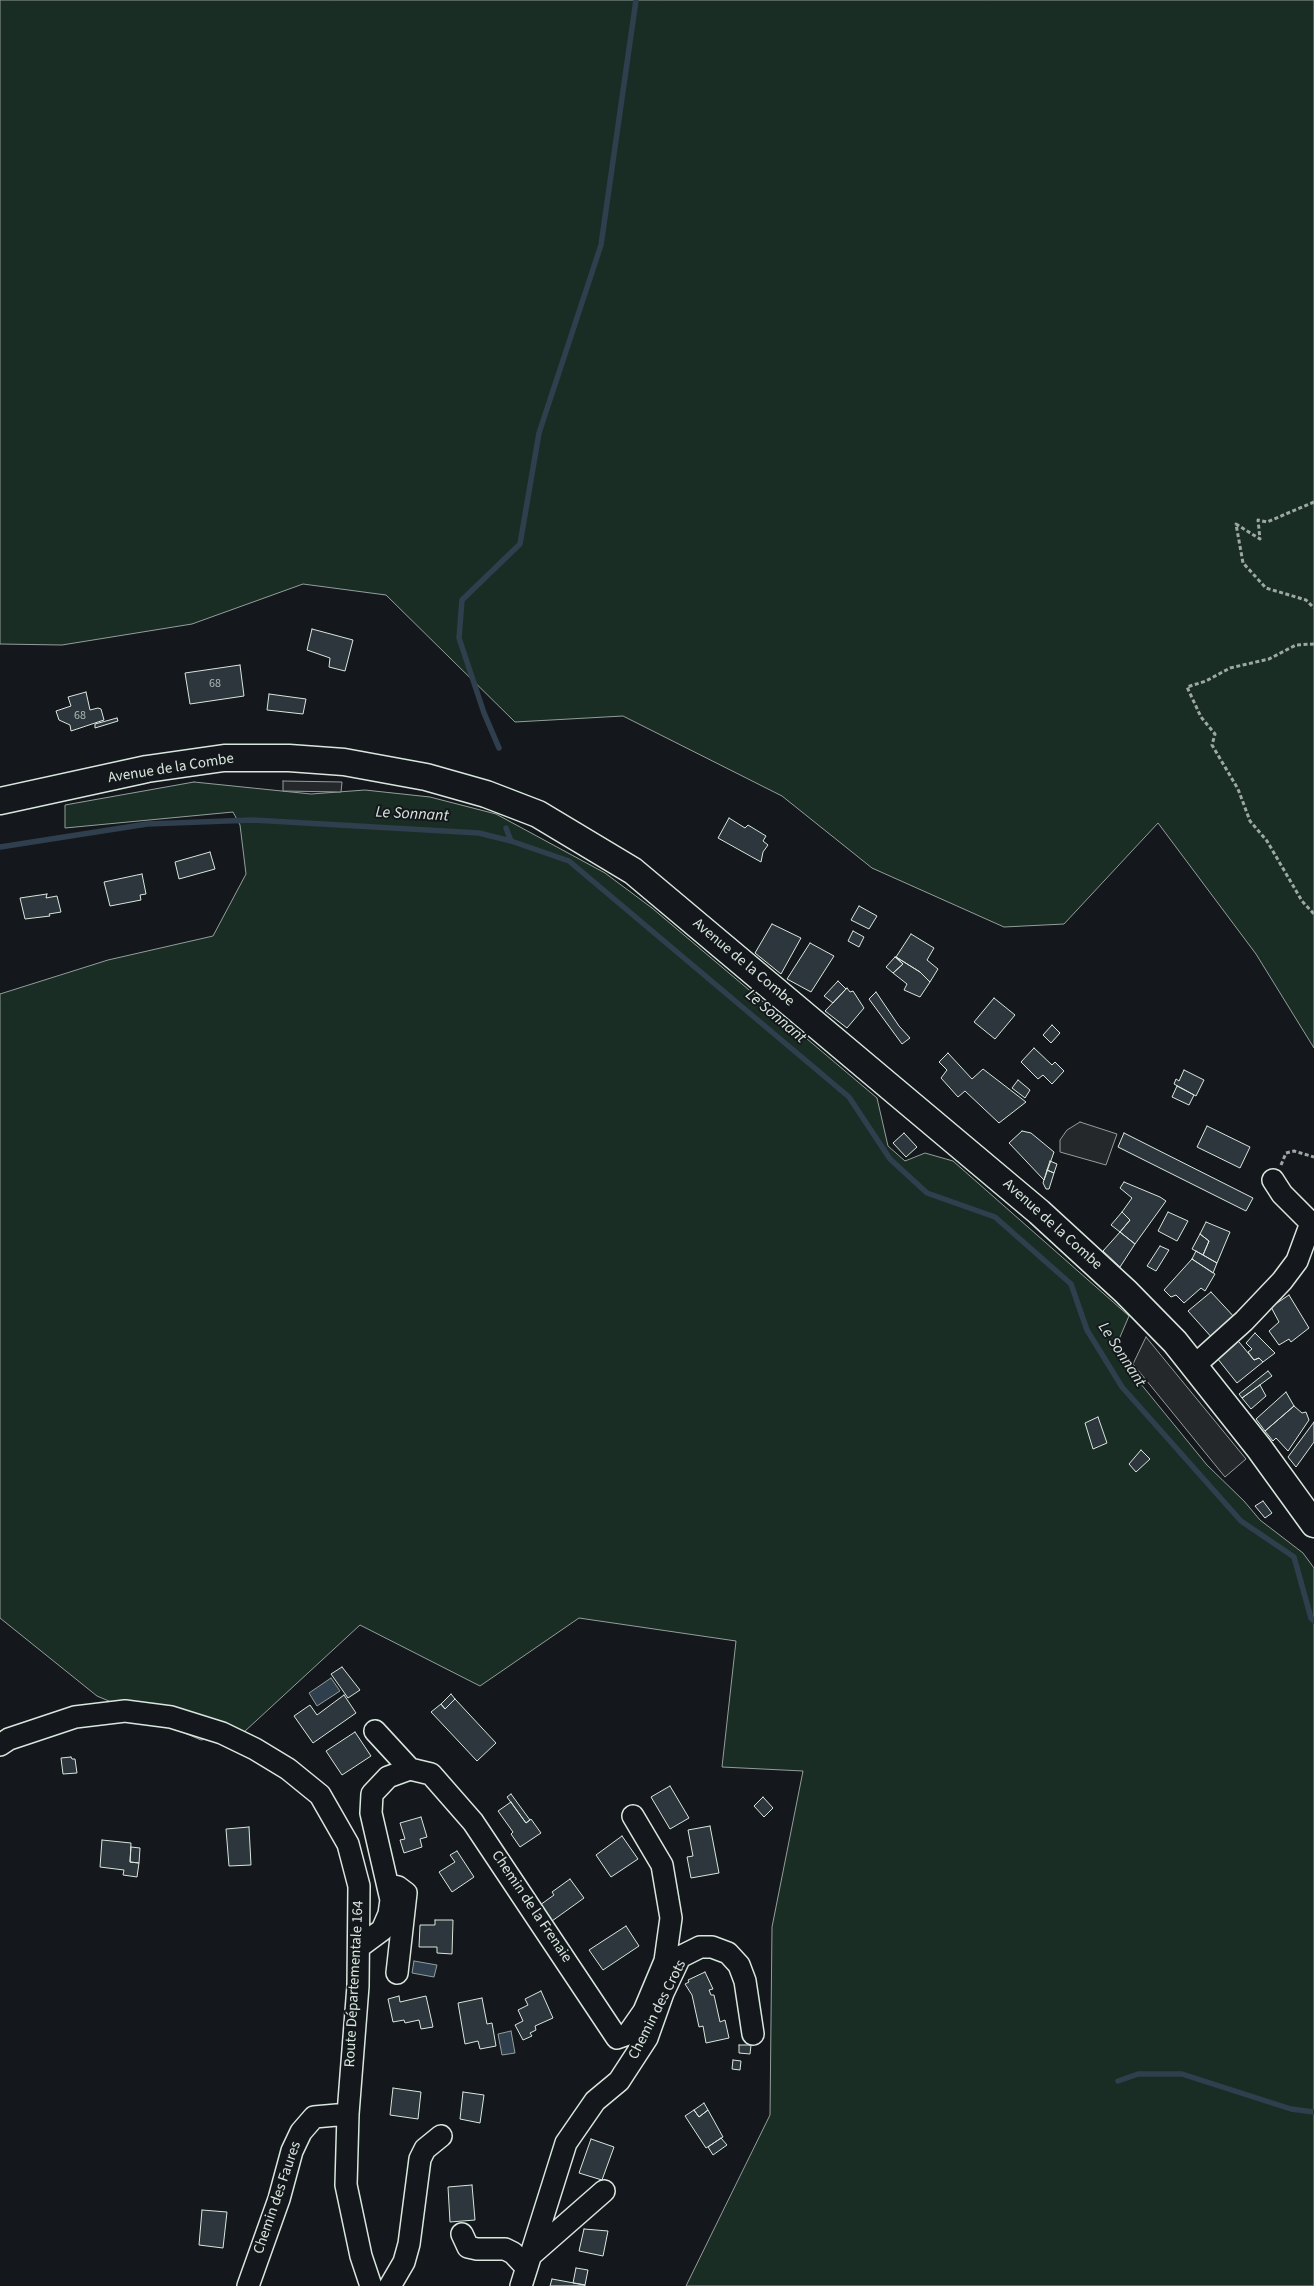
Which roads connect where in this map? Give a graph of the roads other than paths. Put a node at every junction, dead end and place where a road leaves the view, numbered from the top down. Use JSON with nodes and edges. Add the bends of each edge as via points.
{"nodes":[{"id":1,"x":0,"y":801,"type":"edge"},
{"id":2,"x":1273,"y":1180,"type":"road end"},
{"id":3,"x":1194,"y":1366,"type":"junction"},
{"id":4,"x":1314,"y":1524,"type":"edge"},
{"id":5,"x":375,"y":1731,"type":"dead end"},
{"id":6,"x":0,"y":1745,"type":"edge"},
{"id":7,"x":410,"y":1768,"type":"junction"},
{"id":8,"x":632,"y":1816,"type":"dead end"},
{"id":9,"x":389,"y":1885,"type":"junction"},
{"id":10,"x":359,"y":1948,"type":"junction"},
{"id":11,"x":397,"y":1973,"type":"dead end"},
{"id":12,"x":753,"y":2034,"type":"dead end"},
{"id":13,"x":348,"y":2114,"type":"junction"},
{"id":14,"x":441,"y":2136,"type":"dead end"},
{"id":15,"x":604,"y":2191,"type":"dead end"},
{"id":16,"x":462,"y":2234,"type":"dead end"},
{"id":17,"x":525,"y":2270,"type":"edge"},
{"id":18,"x":248,"y":2286,"type":"edge"},
{"id":19,"x":371,"y":2286,"type":"edge"},
{"id":20,"x":390,"y":2286,"type":"edge"}],
"edges":[{"from":1,"to":3,"type":"main road","name":"Avenue de la Combe","via":[[147,769],[224,758],[289,758],[344,762],[426,777],[486,794],[538,814],[633,871],[681,909],[1040,1212],[1126,1292]]},
{"from":2,"to":3,"type":"street","via":[[1282,1194],[1311,1223],[1297,1261],[1244,1321]]},
{"from":3,"to":4,"type":"main road","name":"Avenue de la Combe"},
{"from":5,"to":7,"type":"street"},
{"from":6,"to":10,"type":"street","name":"Route Départementale 164","via":[[75,1717],[125,1711],[171,1717],[222,1733],[255,1749],[288,1769],[320,1795],[348,1844],[359,1886]]},
{"from":7,"to":8,"type":"street","name":"Chemin de la Frenaie","via":[[431,1774],[473,1822],[617,2038],[628,2034],[644,2011],[665,1961],[671,1918],[662,1864]]},
{"from":7,"to":9,"type":"street","via":[[388,1777],[372,1794],[371,1813]]},
{"from":9,"to":10,"type":"street","via":[[389,1914],[382,1930]]},
{"from":9,"to":11,"type":"street","via":[[406,1893]]},
{"from":10,"to":13,"type":"street","name":"Route Départementale 164"},
{"from":12,"to":17,"type":"street","name":"Chemin des Crots","via":[[745,1981],[739,1965],[728,1953],[712,1947],[700,1947],[680,1958],[663,1992],[647,2038],[619,2081],[595,2101],[566,2143]]},
{"from":13,"to":18,"type":"street","name":"Chemin des Faures","via":[[314,2118],[301,2132]]},
{"from":13,"to":19,"type":"street","name":"Route Départementale 164","via":[[346,2185]]},
{"from":14,"to":20,"type":"street","via":[[425,2149],[420,2159],[409,2244],[404,2262]]},
{"from":15,"to":17,"type":"street"},
{"from":16,"to":17,"type":"street","via":[[468,2247],[505,2249],[513,2253]]}]}
